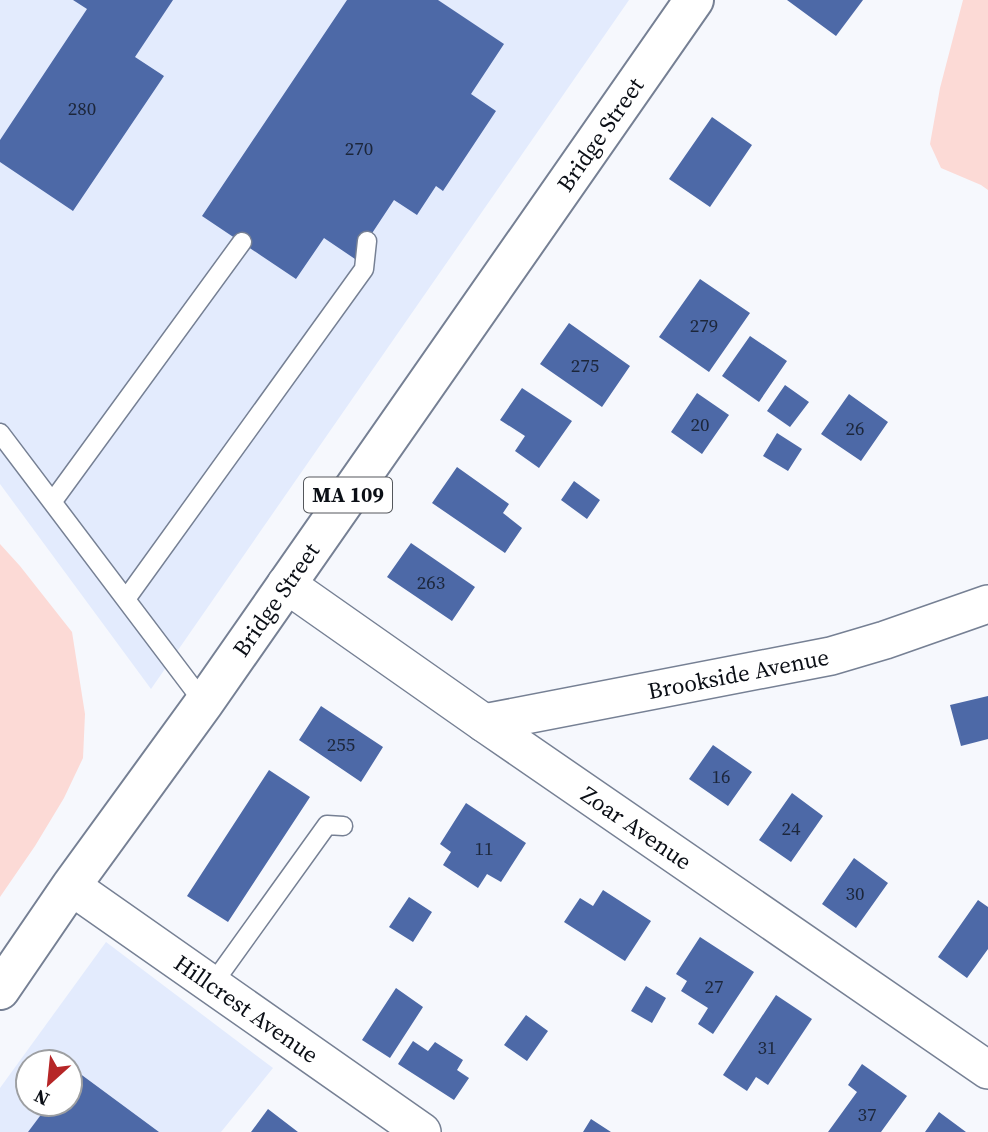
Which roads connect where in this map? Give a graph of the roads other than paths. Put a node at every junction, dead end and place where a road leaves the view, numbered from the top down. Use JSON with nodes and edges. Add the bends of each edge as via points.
{"nodes":[{"id":1,"x":694,"y":0,"type":"edge"},
{"id":2,"x":367,"y":241,"type":"dead end"},
{"id":3,"x":242,"y":242,"type":"dead end"},
{"id":4,"x":0,"y":433,"type":"edge"},
{"id":5,"x":53,"y":501,"type":"junction"},
{"id":6,"x":286,"y":584,"type":"junction"},
{"id":7,"x":126,"y":599,"type":"junction"},
{"id":8,"x":988,"y":604,"type":"edge"},
{"id":9,"x":204,"y":703,"type":"junction"},
{"id":10,"x":484,"y":723,"type":"junction"},
{"id":11,"x":343,"y":826,"type":"dead end"},
{"id":12,"x":71,"y":886,"type":"junction"},
{"id":13,"x":212,"y":985,"type":"junction"},
{"id":14,"x":0,"y":990,"type":"edge"},
{"id":15,"x":988,"y":1070,"type":"edge"},
{"id":16,"x":422,"y":1132,"type":"edge"}],
"edges":[{"from":1,"to":6,"type":"main road","name":"Bridge Street","number":"MA 109"},
{"from":2,"to":7,"type":"lane","via":[[364,270]]},
{"from":3,"to":5,"type":"lane"},
{"from":4,"to":5,"type":"lane"},
{"from":5,"to":7,"type":"lane"},
{"from":6,"to":9,"type":"main road","name":"Bridge Street","number":"MA 109"},
{"from":6,"to":10,"type":"street","name":"Zoar Avenue"},
{"from":7,"to":9,"type":"lane"},
{"from":8,"to":10,"type":"street","name":"Brookside Avenue","via":[[831,656]]},
{"from":9,"to":12,"type":"main road","name":"Bridge Street","number":"MA 109"},
{"from":10,"to":15,"type":"street","name":"Zoar Avenue"},
{"from":11,"to":13,"type":"lane","via":[[327,825]]},
{"from":12,"to":13,"type":"street","name":"Hillcrest Avenue"},
{"from":12,"to":14,"type":"main road","name":"Bridge Street","number":"MA 109"},
{"from":13,"to":16,"type":"street","name":"Hillcrest Avenue"}]}
